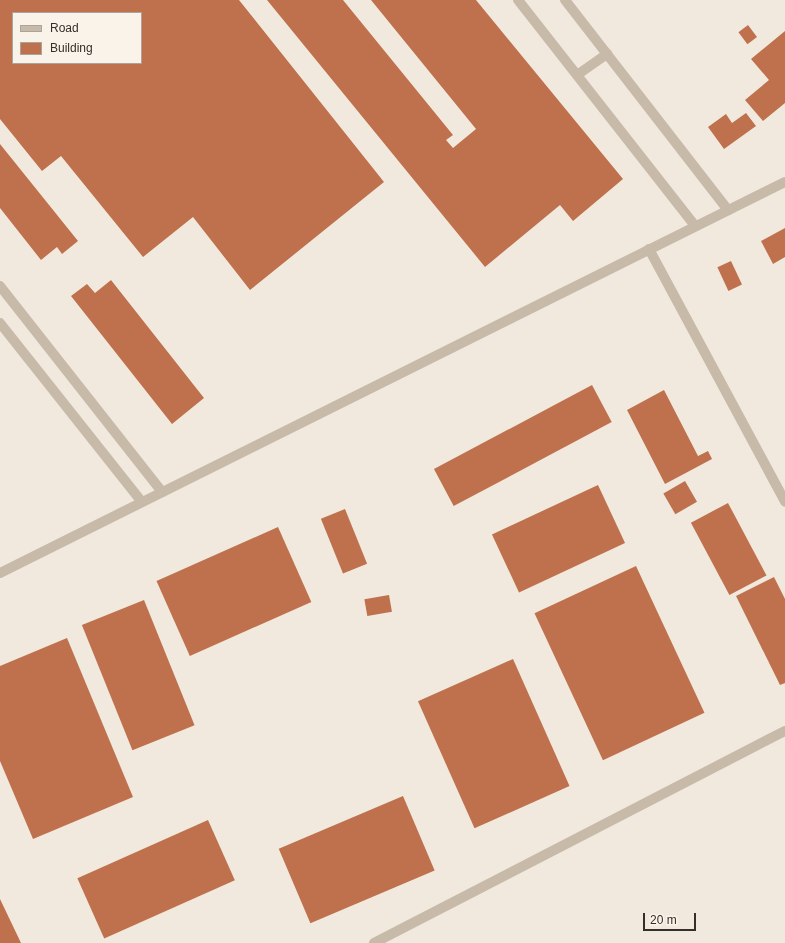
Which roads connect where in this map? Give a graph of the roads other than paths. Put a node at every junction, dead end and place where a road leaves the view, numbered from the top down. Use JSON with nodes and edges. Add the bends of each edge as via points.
{"nodes":[{"id":1,"x":518,"y":0,"type":"edge"},
{"id":2,"x":565,"y":0,"type":"edge"},
{"id":3,"x":607,"y":54,"type":"junction"},
{"id":4,"x":577,"y":75,"type":"junction"},
{"id":5,"x":785,"y":182,"type":"edge"},
{"id":6,"x":728,"y":210,"type":"junction"},
{"id":7,"x":695,"y":226,"type":"junction"},
{"id":8,"x":648,"y":249,"type":"junction"},
{"id":9,"x":0,"y":286,"type":"edge"},
{"id":10,"x":0,"y":323,"type":"edge"},
{"id":11,"x":162,"y":492,"type":"junction"},
{"id":12,"x":142,"y":502,"type":"junction"},
{"id":13,"x":785,"y":502,"type":"edge"},
{"id":14,"x":0,"y":573,"type":"edge"},
{"id":15,"x":785,"y":731,"type":"edge"},
{"id":16,"x":374,"y":943,"type":"edge"}],
"edges":[{"from":1,"to":4,"type":"street"},
{"from":2,"to":3,"type":"street"},
{"from":3,"to":4,"type":"street"},
{"from":3,"to":6,"type":"street"},
{"from":4,"to":7,"type":"street"},
{"from":5,"to":6,"type":"street"},
{"from":6,"to":7,"type":"street"},
{"from":7,"to":8,"type":"street"},
{"from":8,"to":11,"type":"street"},
{"from":8,"to":13,"type":"street"},
{"from":9,"to":11,"type":"street"},
{"from":10,"to":12,"type":"street"},
{"from":11,"to":12,"type":"street"},
{"from":12,"to":14,"type":"street"},
{"from":15,"to":16,"type":"street"}]}
